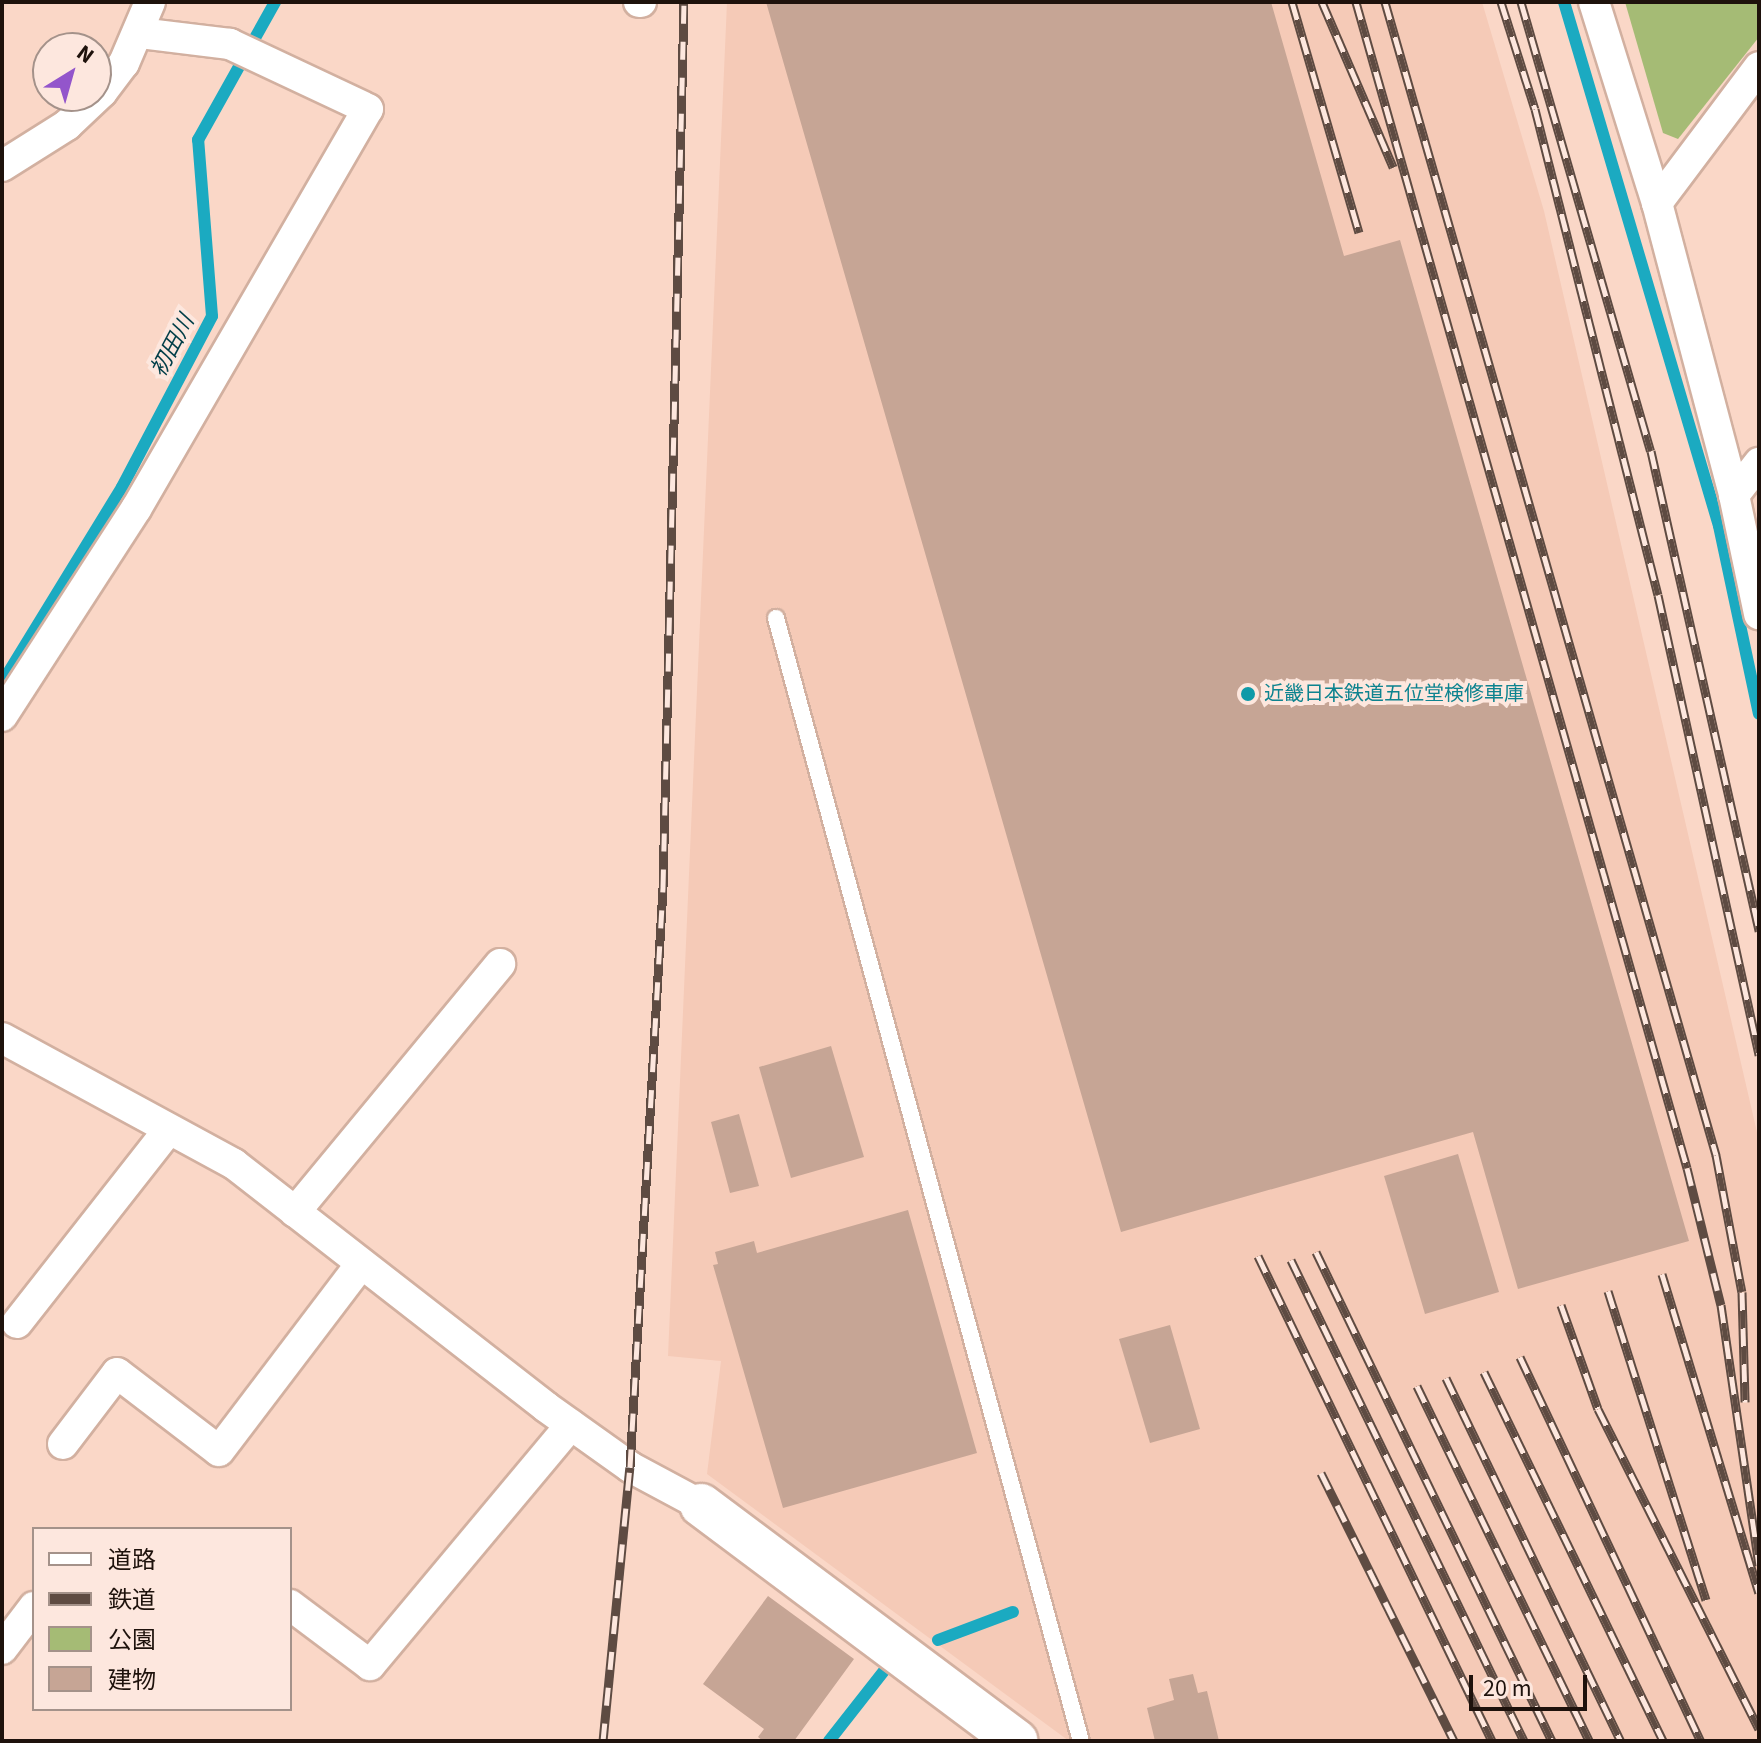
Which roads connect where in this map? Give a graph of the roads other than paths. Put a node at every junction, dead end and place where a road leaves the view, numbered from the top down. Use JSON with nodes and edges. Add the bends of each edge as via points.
{"nodes":[{"id":1,"x":150,"y":2,"type":"edge"},
{"id":2,"x":1594,"y":2,"type":"edge"},
{"id":3,"x":139,"y":33,"type":"junction"},
{"id":4,"x":1759,"y":67,"type":"edge"},
{"id":5,"x":2,"y":166,"type":"edge"},
{"id":6,"x":1657,"y":203,"type":"junction"},
{"id":7,"x":1759,"y":463,"type":"edge"},
{"id":8,"x":1734,"y":495,"type":"junction"},
{"id":9,"x":1759,"y":614,"type":"edge"},
{"id":10,"x":776,"y":618,"type":"dead end"},
{"id":11,"x":2,"y":716,"type":"edge"},
{"id":12,"x":500,"y":964,"type":"dead end"},
{"id":13,"x":3,"y":1040,"type":"edge"},
{"id":14,"x":169,"y":1129,"type":"junction"},
{"id":15,"x":295,"y":1212,"type":"junction"},
{"id":16,"x":361,"y":1264,"type":"junction"},
{"id":17,"x":17,"y":1323,"type":"dead end"},
{"id":18,"x":571,"y":1425,"type":"junction"},
{"id":19,"x":63,"y":1444,"type":"dead end"},
{"id":20,"x":701,"y":1505,"type":"joint"},
{"id":21,"x":292,"y":1606,"type":"edge"},
{"id":22,"x":32,"y":1610,"type":"edge"},
{"id":23,"x":2,"y":1649,"type":"edge"},
{"id":24,"x":1016,"y":1741,"type":"edge"},
{"id":25,"x":1081,"y":1741,"type":"edge"}],
"edges":[{"from":1,"to":3,"type":"street"},
{"from":2,"to":6,"type":"street"},
{"from":3,"to":5,"type":"street","via":[[102,92],[67,125]]},
{"from":3,"to":11,"type":"street","via":[[230,44],[368,109],[136,509]]},
{"from":4,"to":6,"type":"street"},
{"from":6,"to":8,"type":"street"},
{"from":7,"to":8,"type":"street"},
{"from":8,"to":9,"type":"street"},
{"from":10,"to":25,"type":"lane"},
{"from":12,"to":15,"type":"street"},
{"from":13,"to":14,"type":"street"},
{"from":14,"to":15,"type":"street","via":[[234,1164]]},
{"from":14,"to":17,"type":"street"},
{"from":15,"to":16,"type":"street"},
{"from":16,"to":18,"type":"street"},
{"from":16,"to":19,"type":"street","via":[[219,1451],[117,1373]]},
{"from":18,"to":20,"type":"street","via":[[630,1467]]},
{"from":18,"to":21,"type":"street","via":[[370,1665]]},
{"from":20,"to":24,"type":"street"},
{"from":22,"to":23,"type":"street"}]}
